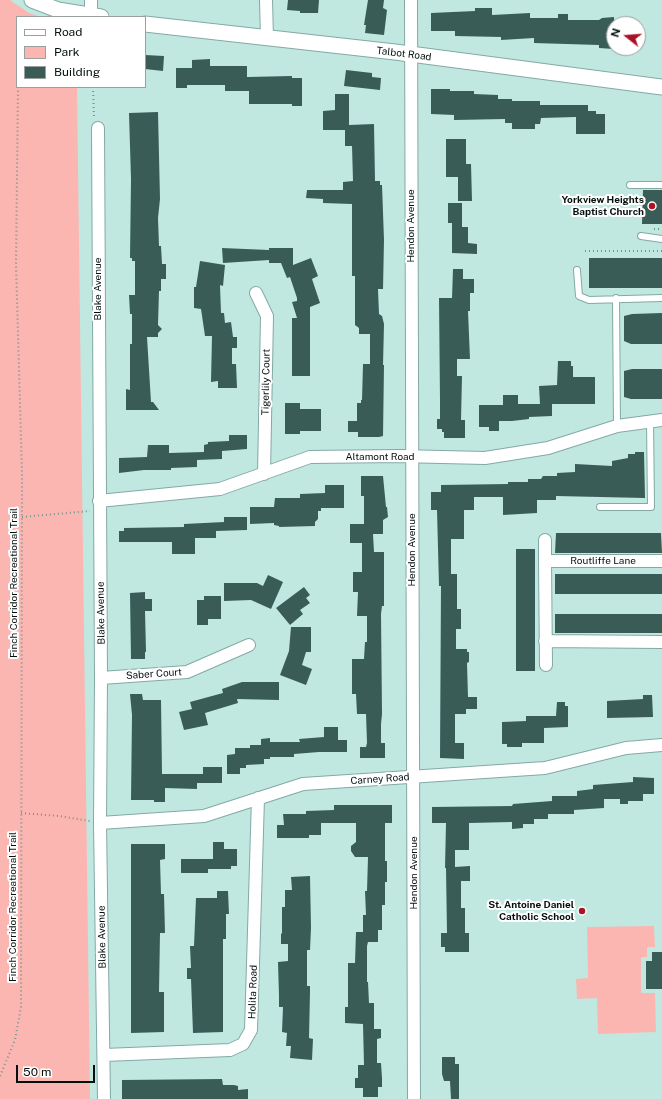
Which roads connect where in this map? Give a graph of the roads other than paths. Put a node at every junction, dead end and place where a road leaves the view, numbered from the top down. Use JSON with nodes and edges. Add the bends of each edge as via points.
{"nodes":[{"id":1,"x":32,"y":0,"type":"edge"},
{"id":2,"x":91,"y":0,"type":"edge"},
{"id":3,"x":266,"y":0,"type":"edge"},
{"id":4,"x":411,"y":0,"type":"edge"},
{"id":5,"x":94,"y":16,"type":"edge"},
{"id":6,"x":146,"y":24,"type":"edge"},
{"id":7,"x":268,"y":38,"type":"junction"},
{"id":8,"x":411,"y":54,"type":"junction"},
{"id":9,"x":662,"y":87,"type":"edge"},
{"id":10,"x":98,"y":128,"type":"road end"},
{"id":11,"x":630,"y":185,"type":"dead end"},
{"id":12,"x":662,"y":185,"type":"edge"},
{"id":13,"x":641,"y":236,"type":"dead end"},
{"id":14,"x":662,"y":239,"type":"edge"},
{"id":15,"x":577,"y":270,"type":"dead end"},
{"id":16,"x":256,"y":293,"type":"dead end"},
{"id":17,"x":616,"y":298,"type":"junction"},
{"id":18,"x":662,"y":298,"type":"edge"},
{"id":19,"x":662,"y":420,"type":"edge"},
{"id":20,"x":650,"y":421,"type":"junction"},
{"id":21,"x":617,"y":426,"type":"junction"},
{"id":22,"x":411,"y":456,"type":"junction"},
{"id":23,"x":264,"y":474,"type":"junction"},
{"id":24,"x":96,"y":506,"type":"junction"},
{"id":25,"x":600,"y":507,"type":"dead end"},
{"id":26,"x":545,"y":540,"type":"dead end"},
{"id":27,"x":545,"y":561,"type":"junction"},
{"id":28,"x":662,"y":562,"type":"edge"},
{"id":29,"x":546,"y":641,"type":"junction"},
{"id":30,"x":662,"y":642,"type":"edge"},
{"id":31,"x":249,"y":645,"type":"dead end"},
{"id":32,"x":546,"y":665,"type":"dead end"},
{"id":33,"x":101,"y":678,"type":"junction"},
{"id":34,"x":662,"y":745,"type":"edge"},
{"id":35,"x":414,"y":777,"type":"junction"},
{"id":36,"x":258,"y":798,"type":"junction"},
{"id":37,"x":96,"y":822,"type":"junction"},
{"id":38,"x":104,"y":1055,"type":"junction"},
{"id":39,"x":104,"y":1099,"type":"edge"},
{"id":40,"x":414,"y":1099,"type":"edge"}],
"edges":[{"from":1,"to":5,"type":"street","via":[[58,10]]},
{"from":2,"to":5,"type":"street"},
{"from":3,"to":7,"type":"street"},
{"from":4,"to":8,"type":"street","name":"Hendon Avenue"},
{"from":6,"to":7,"type":"street","name":"Talbot Road"},
{"from":7,"to":8,"type":"street","name":"Talbot Road"},
{"from":8,"to":9,"type":"street","name":"Talbot Road"},
{"from":8,"to":22,"type":"street","name":"Hendon Avenue"},
{"from":10,"to":24,"type":"street","name":"Blake Avenue"},
{"from":11,"to":12,"type":"lane"},
{"from":13,"to":14,"type":"lane"},
{"from":15,"to":17,"type":"lane","via":[[579,296],[589,300]]},
{"from":16,"to":23,"type":"street","name":"Tigerlily Court","via":[[267,316]]},
{"from":17,"to":18,"type":"lane"},
{"from":17,"to":21,"type":"lane"},
{"from":19,"to":20,"type":"street","name":"Altamont Road"},
{"from":20,"to":21,"type":"street","name":"Altamont Road"},
{"from":20,"to":25,"type":"lane","via":[[651,507]]},
{"from":21,"to":22,"type":"street","name":"Altamont Road","via":[[548,448],[485,458]]},
{"from":22,"to":23,"type":"street","name":"Altamont Road","via":[[310,457]]},
{"from":22,"to":35,"type":"street","name":"Hendon Avenue"},
{"from":23,"to":24,"type":"street","name":"Altamont Road","via":[[220,490]]},
{"from":24,"to":33,"type":"street","name":"Blake Avenue"},
{"from":26,"to":27,"type":"street"},
{"from":27,"to":28,"type":"street","name":"Routliffe Lane"},
{"from":27,"to":29,"type":"street"},
{"from":29,"to":30,"type":"street"},
{"from":29,"to":32,"type":"street"},
{"from":31,"to":33,"type":"street","name":"Saber Court","via":[[187,672]]},
{"from":33,"to":37,"type":"street","name":"Blake Avenue"},
{"from":34,"to":35,"type":"street","name":"Carney Road","via":[[626,748],[546,768]]},
{"from":35,"to":36,"type":"street","name":"Carney Road","via":[[303,784]]},
{"from":35,"to":40,"type":"street","name":"Hendon Avenue"},
{"from":36,"to":37,"type":"street","name":"Carney Road","via":[[204,816]]},
{"from":36,"to":38,"type":"street","name":"Holita Road","via":[[252,1030],[243,1044],[230,1050]]},
{"from":37,"to":38,"type":"street","name":"Blake Avenue"},
{"from":38,"to":39,"type":"street","name":"Blake Avenue"}]}
